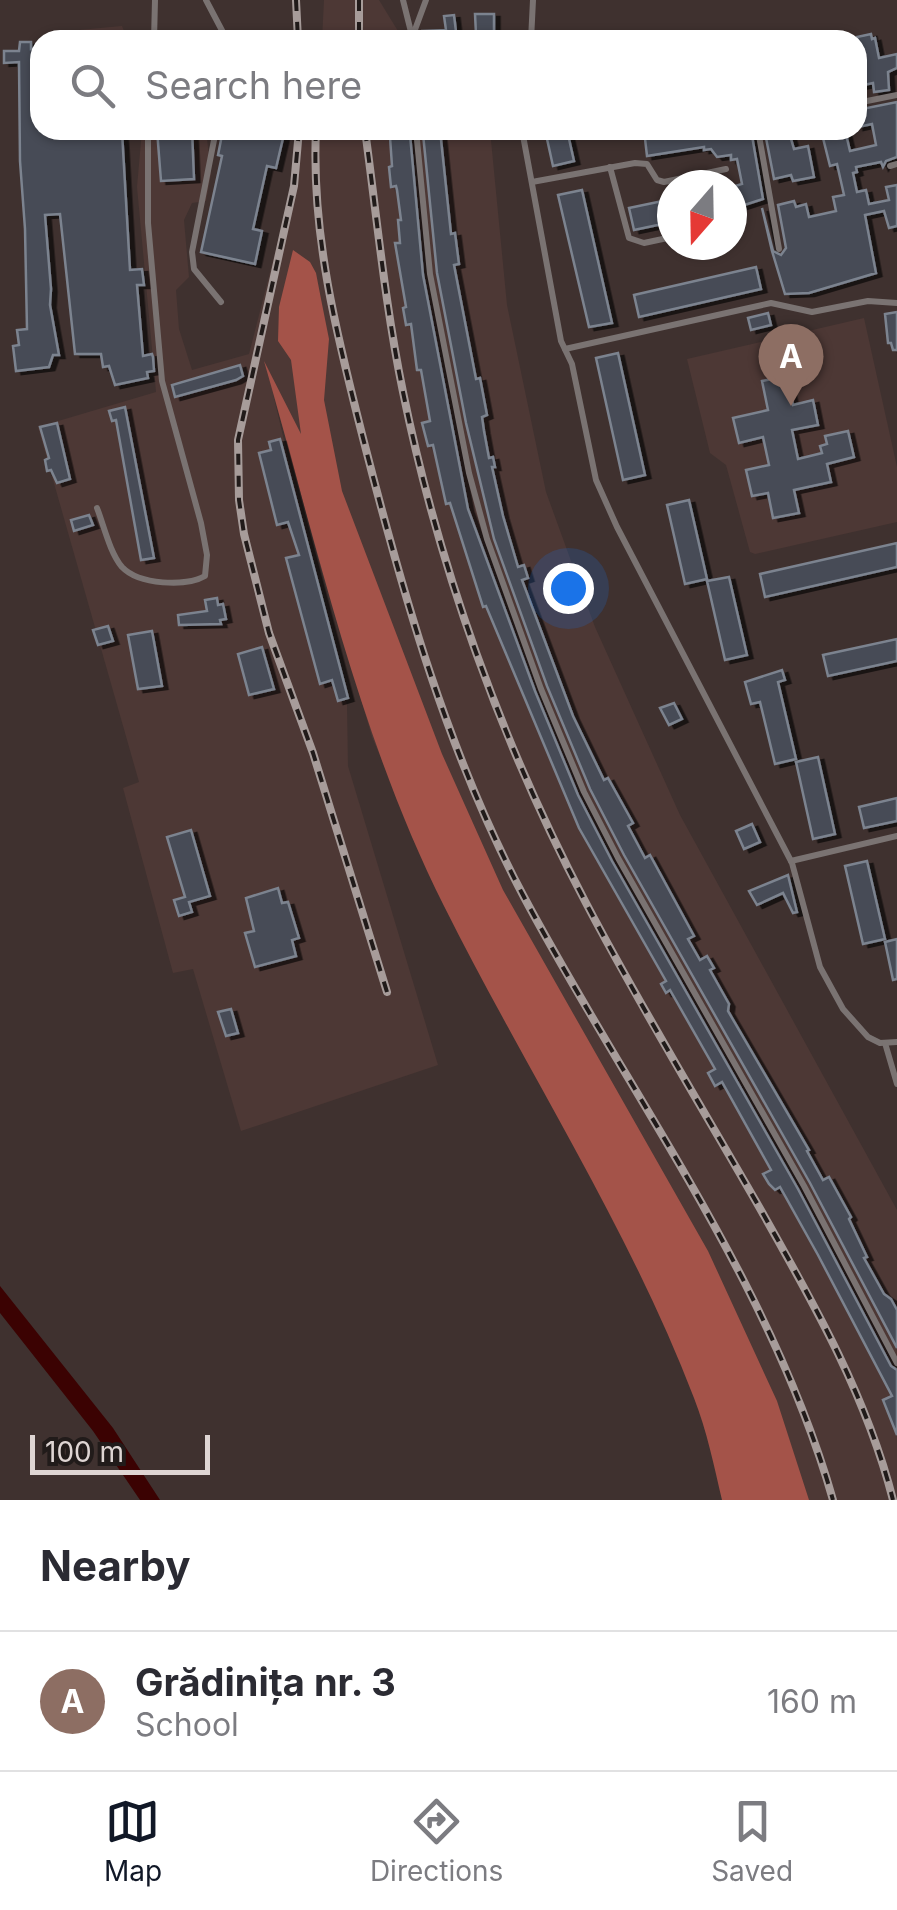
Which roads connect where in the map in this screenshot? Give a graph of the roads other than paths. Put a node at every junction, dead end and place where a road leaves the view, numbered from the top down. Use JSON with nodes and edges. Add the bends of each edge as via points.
{"nodes":[{"id":1,"x":155,"y":0,"type":"edge"},
{"id":2,"x":206,"y":0,"type":"edge"},
{"id":3,"x":402,"y":0,"type":"edge"},
{"id":4,"x":426,"y":0,"type":"edge"},
{"id":5,"x":533,"y":0,"type":"edge"},
{"id":6,"x":154,"y":30,"type":"edge"},
{"id":7,"x":222,"y":30,"type":"edge"},
{"id":8,"x":411,"y":30,"type":"edge"},
{"id":9,"x":416,"y":30,"type":"edge"},
{"id":10,"x":532,"y":30,"type":"edge"},
{"id":11,"x":897,"y":95,"type":"edge"},
{"id":12,"x":867,"y":101,"type":"edge"},
{"id":13,"x":148,"y":140,"type":"edge"},
{"id":14,"x":214,"y":140,"type":"edge"},
{"id":15,"x":417,"y":140,"type":"edge"},
{"id":16,"x":524,"y":140,"type":"edge"},
{"id":17,"x":760,"y":140,"type":"edge"},
{"id":18,"x":610,"y":167,"type":"junction"},
{"id":19,"x":726,"y":169,"type":"dead end"},
{"id":20,"x":532,"y":182,"type":"junction"},
{"id":21,"x":657,"y":240,"type":"edge"},
{"id":22,"x":779,"y":249,"type":"dead end"},
{"id":23,"x":221,"y":302,"type":"dead end"},
{"id":24,"x":897,"y":302,"type":"edge"},
{"id":25,"x":565,"y":349,"type":"junction"},
{"id":26,"x":98,"y":508,"type":"dead end"},
{"id":27,"x":897,"y":836,"type":"edge"},
{"id":28,"x":791,"y":861,"type":"junction"},
{"id":29,"x":897,"y":1042,"type":"edge"},
{"id":30,"x":885,"y":1043,"type":"junction"},
{"id":31,"x":897,"y":1084,"type":"edge"},
{"id":32,"x":897,"y":1364,"type":"edge"}],
"edges":[{"from":1,"to":6,"type":"lane"},
{"from":2,"to":7,"type":"lane"},
{"from":3,"to":8,"type":"lane"},
{"from":4,"to":9,"type":"lane"},
{"from":5,"to":10,"type":"lane"},
{"from":11,"to":12,"type":"lane"},
{"from":13,"to":26,"type":"lane","via":[[162,381],[201,522],[206,576],[187,582],[136,576],[122,566]]},
{"from":14,"to":23,"type":"lane","via":[[192,252],[194,269]]},
{"from":15,"to":32,"type":"lane","via":[[430,274],[469,473],[541,689],[618,858]]},
{"from":16,"to":20,"type":"lane"},
{"from":17,"to":22,"type":"lane"},
{"from":18,"to":19,"type":"lane","via":[[642,162],[664,182]]},
{"from":18,"to":20,"type":"lane"},
{"from":18,"to":21,"type":"lane","via":[[629,238]]},
{"from":20,"to":25,"type":"lane"},
{"from":24,"to":25,"type":"lane","via":[[812,312],[771,302]]},
{"from":25,"to":28,"type":"lane","via":[[607,506]]},
{"from":27,"to":28,"type":"lane"},
{"from":28,"to":30,"type":"lane","via":[[820,967],[843,1009],[868,1037]]},
{"from":29,"to":30,"type":"lane"},
{"from":30,"to":31,"type":"lane"}]}
